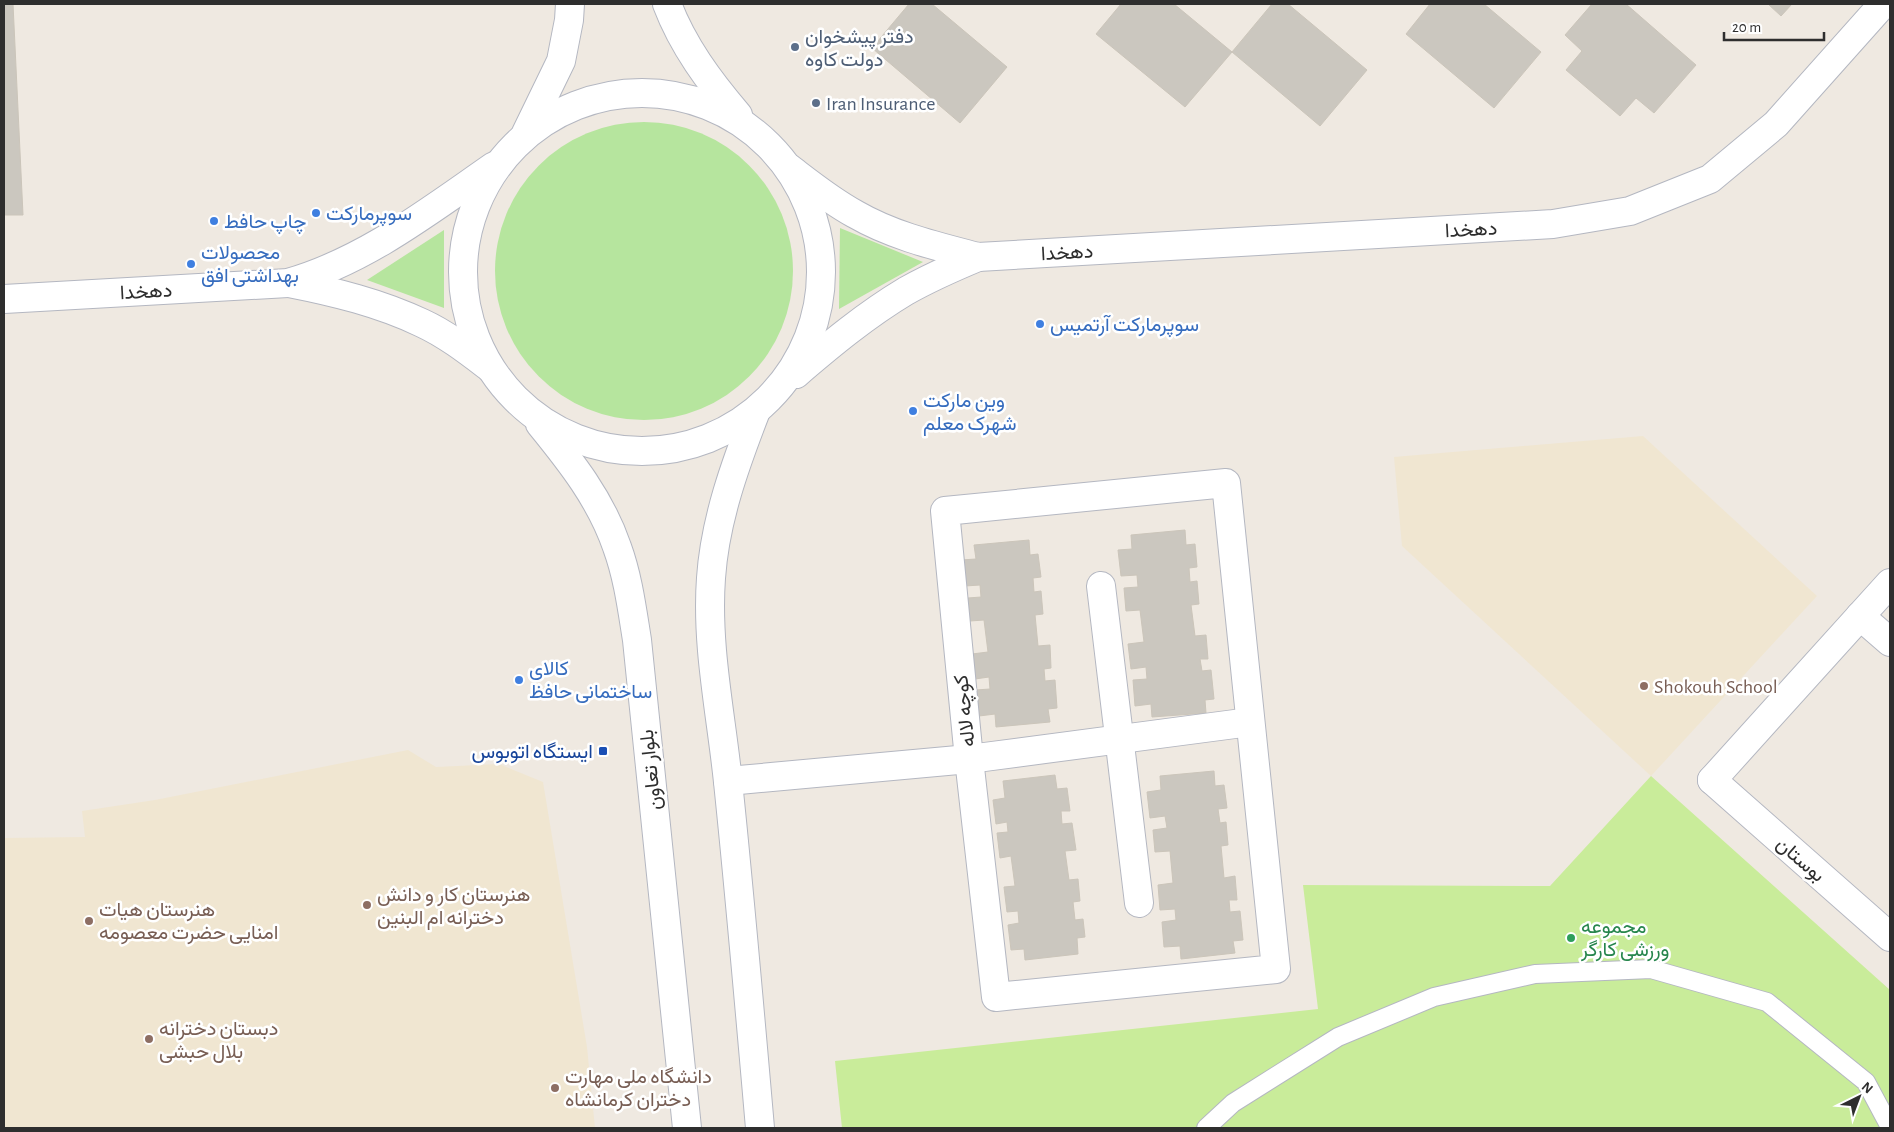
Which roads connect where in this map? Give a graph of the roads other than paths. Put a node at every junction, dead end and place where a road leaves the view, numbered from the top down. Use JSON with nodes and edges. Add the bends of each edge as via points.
{"nodes":[{"id":1,"x":570,"y":4,"type":"edge"},
{"id":2,"x":667,"y":4,"type":"edge"},
{"id":3,"x":1883,"y":4,"type":"edge"},
{"id":4,"x":751,"y":129,"type":"junction"},
{"id":5,"x":526,"y":135,"type":"junction"},
{"id":6,"x":502,"y":160,"type":"junction"},
{"id":7,"x":789,"y":168,"type":"junction"},
{"id":8,"x":978,"y":257,"type":"junction"},
{"id":9,"x":288,"y":283,"type":"junction"},
{"id":10,"x":4,"y":299,"type":"edge"},
{"id":11,"x":493,"y":370,"type":"junction"},
{"id":12,"x":780,"y":388,"type":"junction"},
{"id":13,"x":528,"y":410,"type":"junction"},
{"id":14,"x":756,"y":411,"type":"junction"},
{"id":15,"x":1890,"y":583,"type":"edge"},
{"id":16,"x":1101,"y":586,"type":"dead end"},
{"id":17,"x":1860,"y":616,"type":"junction"},
{"id":18,"x":1890,"y":642,"type":"edge"},
{"id":19,"x":1250,"y":722,"type":"junction"},
{"id":20,"x":1120,"y":739,"type":"junction"},
{"id":21,"x":969,"y":759,"type":"junction"},
{"id":22,"x":728,"y":781,"type":"junction"},
{"id":23,"x":1140,"y":903,"type":"dead end"},
{"id":24,"x":1890,"y":937,"type":"edge"},
{"id":25,"x":1890,"y":1127,"type":"edge"},
{"id":26,"x":687,"y":1128,"type":"edge"},
{"id":27,"x":760,"y":1128,"type":"edge"},
{"id":28,"x":1206,"y":1128,"type":"edge"}],
"edges":[{"from":1,"to":5,"type":"street","via":[[561,61]]},
{"from":2,"to":4,"type":"street","via":[[692,55]]},
{"from":3,"to":8,"type":"street","name":"دهخدا","via":[[1776,124],[1710,179],[1630,211],[1553,224]]},
{"from":4,"to":5,"type":"street","via":[[708,105],[661,93],[637,92],[589,100],[546,120]]},
{"from":4,"to":7,"type":"street"},
{"from":5,"to":6,"type":"street"},
{"from":6,"to":9,"type":"street","via":[[385,241],[326,270]]},
{"from":6,"to":11,"type":"street","via":[[477,203],[464,251],[463,276],[471,325]]},
{"from":7,"to":8,"type":"street","via":[[856,215],[895,233]]},
{"from":7,"to":12,"type":"street","via":[[811,210],[818,233],[822,280],[814,326]]},
{"from":8,"to":12,"type":"street","via":[[935,276],[878,309]]},
{"from":9,"to":10,"type":"street","name":"دهخدا"},
{"from":9,"to":11,"type":"street","via":[[354,298],[422,323]]},
{"from":11,"to":13,"type":"street"},
{"from":12,"to":14,"type":"street"},
{"from":13,"to":14,"type":"street","via":[[582,440],[642,451],[702,441]]},
{"from":13,"to":26,"type":"street","name":"بلوار تعاون","via":[[598,503],[617,546],[630,595]]},
{"from":14,"to":22,"type":"street","via":[[725,500],[714,547],[711,578],[711,638]]},
{"from":15,"to":17,"type":"street"},
{"from":16,"to":20,"type":"street"},
{"from":17,"to":18,"type":"street"},
{"from":17,"to":24,"type":"street","name":"بوستان","via":[[1712,780]]},
{"from":19,"to":20,"type":"street"},
{"from":19,"to":21,"type":"street","via":[[1276,969],[996,998]]},
{"from":19,"to":21,"type":"street","name":"کوچه لاله","via":[[1226,483],[945,511]]},
{"from":20,"to":21,"type":"street"},
{"from":20,"to":23,"type":"street"},
{"from":21,"to":22,"type":"street","name":"کوچه لاله"},
{"from":22,"to":27,"type":"street"},
{"from":25,"to":28,"type":"lane","via":[[1866,1082],[1767,1002],[1651,969],[1535,974],[1434,998],[1338,1037],[1233,1103]]}]}
